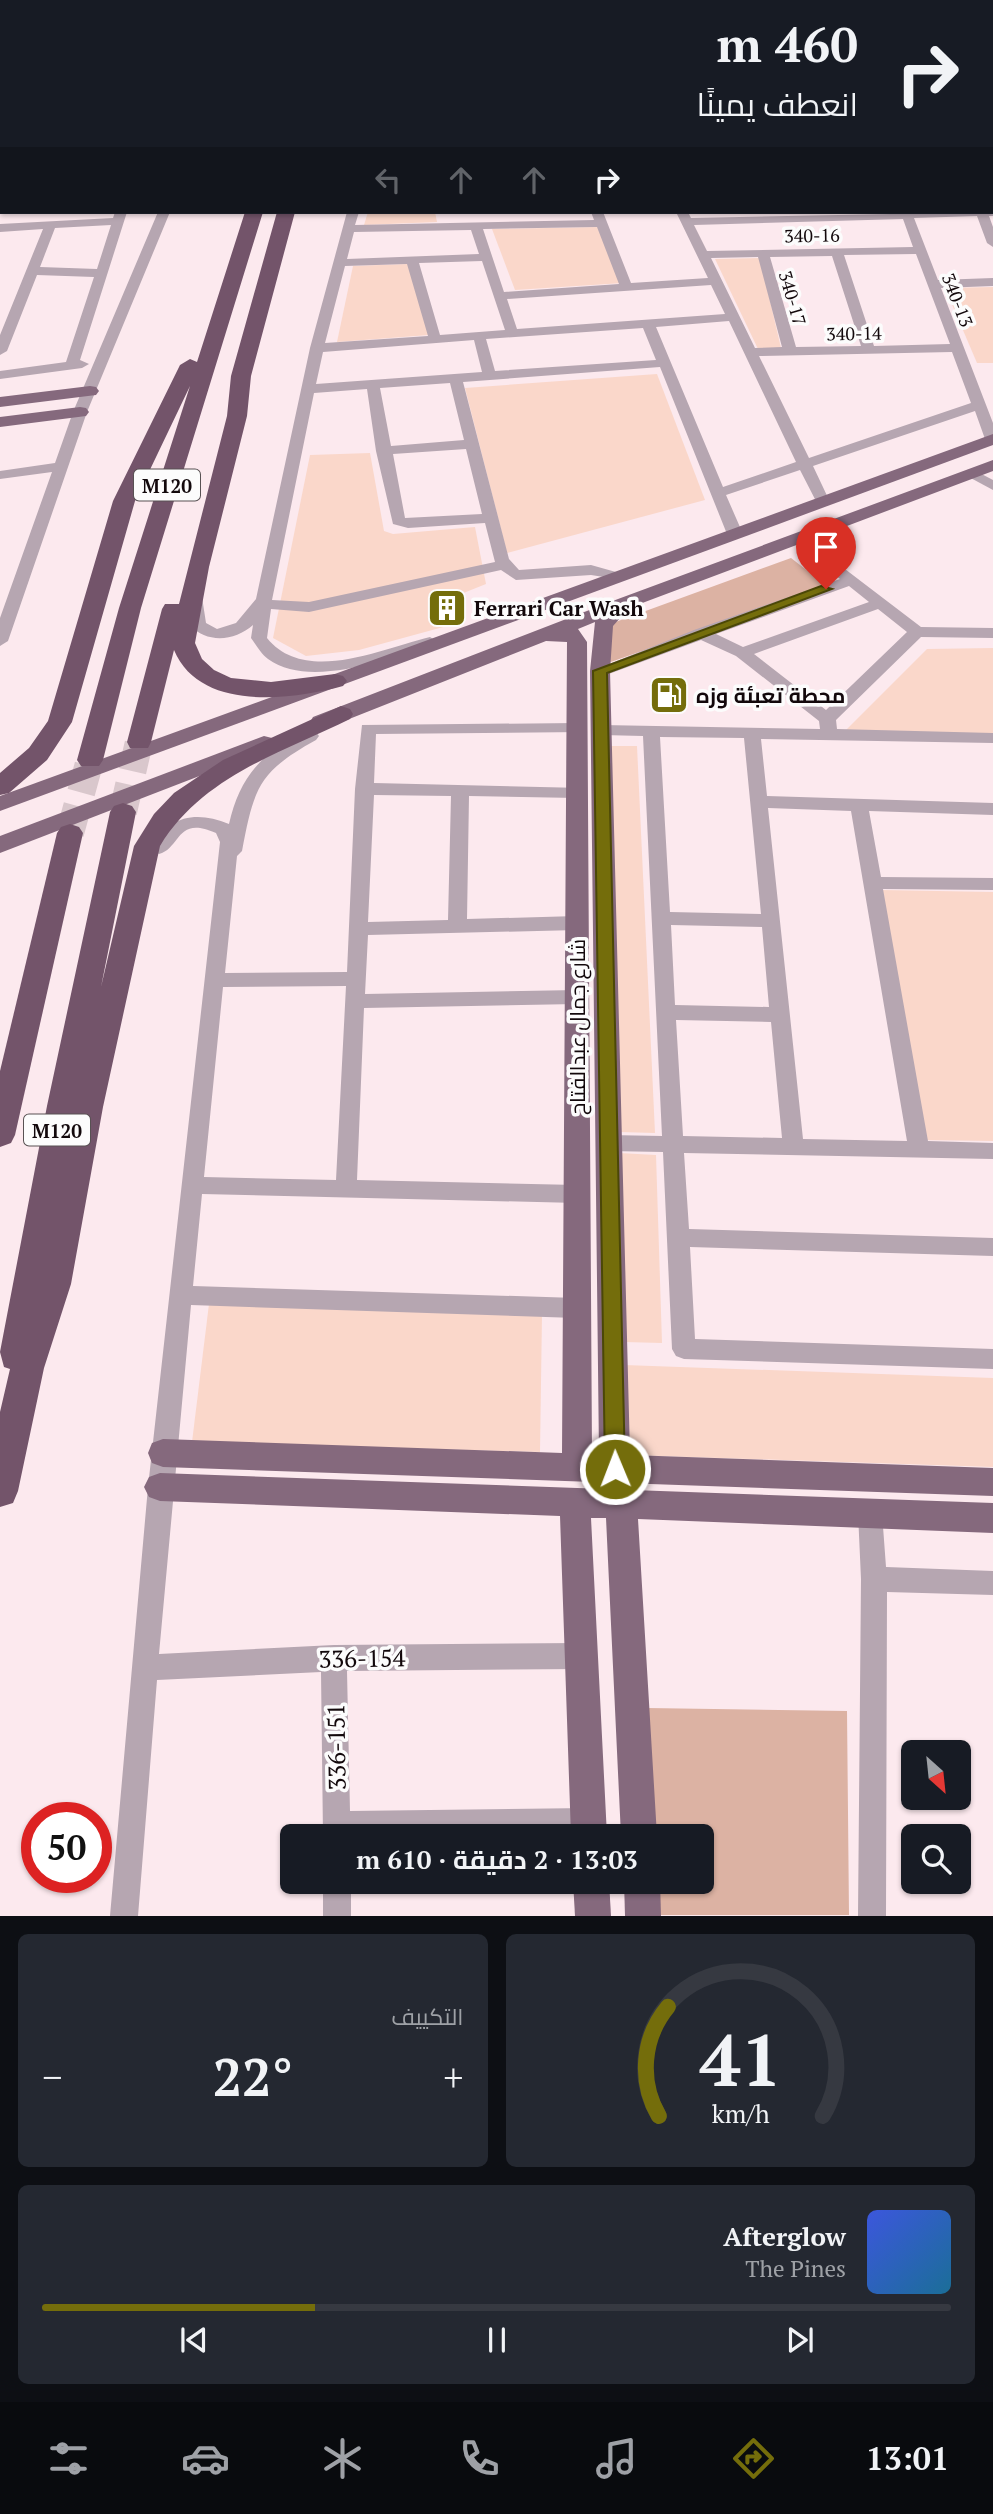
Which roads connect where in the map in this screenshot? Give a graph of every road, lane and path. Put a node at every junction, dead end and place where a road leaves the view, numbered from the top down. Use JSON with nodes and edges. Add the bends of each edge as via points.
{"nodes":[{"id":1,"x":163,"y":214,"type":"edge"},
{"id":2,"x":253,"y":214,"type":"edge"},
{"id":3,"x":285,"y":214,"type":"edge"},
{"id":4,"x":352,"y":214,"type":"edge"},
{"id":5,"x":441,"y":214,"type":"edge"},
{"id":6,"x":852,"y":214,"type":"edge"},
{"id":7,"x":907,"y":214,"type":"edge"},
{"id":8,"x":988,"y":214,"type":"edge"},
{"id":9,"x":120,"y":217,"type":"edge"},
{"id":10,"x":599,"y":217,"type":"edge"},
{"id":11,"x":685,"y":217,"type":"edge"},
{"id":12,"x":50,"y":226,"type":"junction"},
{"id":13,"x":443,"y":226,"type":"junction"},
{"id":14,"x":476,"y":226,"type":"junction"},
{"id":15,"x":0,"y":228,"type":"edge"},
{"id":16,"x":348,"y":229,"type":"junction"},
{"id":17,"x":993,"y":243,"type":"edge"},
{"id":18,"x":921,"y":250,"type":"junction"},
{"id":19,"x":837,"y":252,"type":"junction"},
{"id":20,"x":762,"y":254,"type":"junction"},
{"id":21,"x":703,"y":255,"type":"junction"},
{"id":22,"x":486,"y":257,"type":"junction"},
{"id":23,"x":412,"y":259,"type":"junction"},
{"id":24,"x":339,"y":263,"type":"junction"},
{"id":25,"x":270,"y":264,"type":"junction"},
{"id":26,"x":32,"y":271,"type":"junction"},
{"id":27,"x":101,"y":273,"type":"junction"},
{"id":28,"x":716,"y":281,"type":"junction"},
{"id":29,"x":993,"y":282,"type":"edge"},
{"id":30,"x":934,"y":284,"type":"junction"},
{"id":31,"x":626,"y":286,"type":"junction"},
{"id":32,"x":229,"y":288,"type":"junction"},
{"id":33,"x":500,"y":296,"type":"junction"},
{"id":34,"x":733,"y":317,"type":"junction"},
{"id":35,"x":648,"y":323,"type":"junction"},
{"id":36,"x":512,"y":333,"type":"junction"},
{"id":37,"x":479,"y":336,"type":"junction"},
{"id":38,"x":3,"y":337,"type":"edge"},
{"id":39,"x":435,"y":339,"type":"junction"},
{"id":40,"x":317,"y":348,"type":"junction"},
{"id":41,"x":958,"y":348,"type":"junction"},
{"id":42,"x":869,"y":350,"type":"junction"},
{"id":43,"x":0,"y":351,"type":"edge"},
{"id":44,"x":790,"y":351,"type":"junction"},
{"id":45,"x":751,"y":352,"type":"junction"},
{"id":46,"x":100,"y":362,"type":"junction"},
{"id":47,"x":664,"y":363,"type":"junction"},
{"id":48,"x":72,"y":365,"type":"junction"},
{"id":49,"x":0,"y":375,"type":"edge"},
{"id":50,"x":490,"y":376,"type":"junction"},
{"id":51,"x":456,"y":379,"type":"junction"},
{"id":52,"x":373,"y":385,"type":"junction"},
{"id":53,"x":310,"y":389,"type":"junction"},
{"id":54,"x":90,"y":391,"type":"junction"},
{"id":55,"x":29,"y":399,"type":"junction"},
{"id":56,"x":0,"y":402,"type":"edge"},
{"id":57,"x":979,"y":405,"type":"junction"},
{"id":58,"x":80,"y":412,"type":"junction"},
{"id":59,"x":31,"y":418,"type":"junction"},
{"id":60,"x":0,"y":422,"type":"edge"},
{"id":61,"x":993,"y":439,"type":"edge"},
{"id":62,"x":472,"y":444,"type":"junction"},
{"id":63,"x":383,"y":451,"type":"junction"},
{"id":64,"x":805,"y":464,"type":"junction"},
{"id":65,"x":993,"y":465,"type":"edge"},
{"id":66,"x":60,"y":467,"type":"junction"},
{"id":67,"x":972,"y":473,"type":"junction"},
{"id":68,"x":0,"y":475,"type":"edge"},
{"id":69,"x":993,"y":486,"type":"edge"},
{"id":70,"x":718,"y":493,"type":"junction"},
{"id":71,"x":823,"y":502,"type":"junction"},
{"id":72,"x":491,"y":518,"type":"junction"},
{"id":73,"x":735,"y":534,"type":"junction"},
{"id":74,"x":799,"y":539,"type":"junction"},
{"id":75,"x":668,"y":558,"type":"junction"},
{"id":76,"x":740,"y":560,"type":"junction"},
{"id":77,"x":504,"y":565,"type":"junction"},
{"id":78,"x":198,"y":567,"type":"junction"},
{"id":79,"x":618,"y":577,"type":"junction"},
{"id":80,"x":267,"y":579,"type":"junction"},
{"id":81,"x":851,"y":580,"type":"junction"},
{"id":82,"x":625,"y":603,"type":"junction"},
{"id":83,"x":880,"y":603,"type":"junction"},
{"id":84,"x":264,"y":604,"type":"junction"},
{"id":85,"x":917,"y":632,"type":"junction"},
{"id":86,"x":602,"y":633,"type":"junction"},
{"id":87,"x":700,"y":633,"type":"junction"},
{"id":88,"x":993,"y":633,"type":"edge"},
{"id":89,"x":575,"y":635,"type":"junction"},
{"id":90,"x":456,"y":637,"type":"junction"},
{"id":91,"x":0,"y":639,"type":"edge"},
{"id":92,"x":528,"y":640,"type":"junction"},
{"id":93,"x":742,"y":653,"type":"junction"},
{"id":94,"x":600,"y":671,"type":"junction"},
{"id":95,"x":335,"y":681,"type":"junction"},
{"id":96,"x":397,"y":692,"type":"junction"},
{"id":97,"x":341,"y":714,"type":"junction"},
{"id":98,"x":828,"y":727,"type":"junction"},
{"id":99,"x":590,"y":729,"type":"junction"},
{"id":100,"x":651,"y":731,"type":"junction"},
{"id":101,"x":752,"y":733,"type":"junction"},
{"id":102,"x":993,"y":738,"type":"edge"},
{"id":103,"x":139,"y":742,"type":"tunnel mouth"},
{"id":104,"x":90,"y":760,"type":"tunnel mouth"},
{"id":105,"x":0,"y":787,"type":"edge"},
{"id":106,"x":364,"y":789,"type":"junction"},
{"id":107,"x":460,"y":791,"type":"junction"},
{"id":108,"x":577,"y":792,"type":"junction"},
{"id":109,"x":757,"y":802,"type":"junction"},
{"id":110,"x":0,"y":804,"type":"edge"},
{"id":111,"x":859,"y":805,"type":"junction"},
{"id":112,"x":993,"y":809,"type":"edge"},
{"id":113,"x":123,"y":812,"type":"tunnel mouth"},
{"id":114,"x":70,"y":833,"type":"tunnel mouth"},
{"id":115,"x":0,"y":845,"type":"edge"},
{"id":116,"x":872,"y":883,"type":"junction"},
{"id":117,"x":993,"y":884,"type":"edge"},
{"id":118,"x":224,"y":897,"type":"junction"},
{"id":119,"x":661,"y":918,"type":"junction"},
{"id":120,"x":770,"y":921,"type":"junction"},
{"id":121,"x":577,"y":923,"type":"junction"},
{"id":122,"x":457,"y":926,"type":"junction"},
{"id":123,"x":357,"y":929,"type":"junction"},
{"id":124,"x":126,"y":946,"type":"junction"},
{"id":125,"x":577,"y":955,"type":"junction"},
{"id":126,"x":605,"y":955,"type":"junction"},
{"id":127,"x":354,"y":979,"type":"junction"},
{"id":128,"x":215,"y":980,"type":"junction"},
{"id":129,"x":577,"y":997,"type":"junction"},
{"id":130,"x":354,"y":1001,"type":"junction"},
{"id":131,"x":666,"y":1012,"type":"junction"},
{"id":132,"x":780,"y":1015,"type":"junction"},
{"id":133,"x":0,"y":1135,"type":"edge"},
{"id":134,"x":608,"y":1143,"type":"junction"},
{"id":135,"x":673,"y":1144,"type":"junction"},
{"id":136,"x":793,"y":1147,"type":"junction"},
{"id":137,"x":919,"y":1150,"type":"junction"},
{"id":138,"x":993,"y":1151,"type":"edge"},
{"id":139,"x":192,"y":1185,"type":"junction"},
{"id":140,"x":346,"y":1187,"type":"junction"},
{"id":141,"x":577,"y":1194,"type":"junction"},
{"id":142,"x":678,"y":1238,"type":"junction"},
{"id":143,"x":993,"y":1247,"type":"edge"},
{"id":144,"x":180,"y":1295,"type":"junction"},
{"id":145,"x":576,"y":1308,"type":"junction"},
{"id":146,"x":993,"y":1359,"type":"edge"},
{"id":147,"x":0,"y":1449,"type":"edge"},
{"id":148,"x":163,"y":1453,"type":"junction"},
{"id":149,"x":576,"y":1468,"type":"junction"},
{"id":150,"x":615,"y":1469,"type":"junction"},
{"id":151,"x":993,"y":1482,"type":"edge"},
{"id":152,"x":160,"y":1487,"type":"junction"},
{"id":153,"x":0,"y":1491,"type":"edge"},
{"id":154,"x":575,"y":1502,"type":"junction"},
{"id":155,"x":621,"y":1504,"type":"junction"},
{"id":156,"x":870,"y":1513,"type":"junction"},
{"id":157,"x":993,"y":1518,"type":"edge"},
{"id":158,"x":874,"y":1579,"type":"junction"},
{"id":159,"x":993,"y":1583,"type":"edge"},
{"id":160,"x":580,"y":1656,"type":"junction"},
{"id":161,"x":334,"y":1658,"type":"junction"},
{"id":162,"x":145,"y":1668,"type":"junction"},
{"id":163,"x":337,"y":1824,"type":"edge"},
{"id":164,"x":588,"y":1824,"type":"edge"},
{"id":165,"x":638,"y":1824,"type":"edge"},
{"id":166,"x":337,"y":1894,"type":"edge"},
{"id":167,"x":592,"y":1894,"type":"edge"},
{"id":168,"x":642,"y":1894,"type":"edge"},
{"id":169,"x":124,"y":1916,"type":"edge"},
{"id":170,"x":337,"y":1916,"type":"edge"},
{"id":171,"x":593,"y":1916,"type":"edge"},
{"id":172,"x":643,"y":1916,"type":"edge"},
{"id":173,"x":872,"y":1916,"type":"edge"}],
"edges":[{"from":1,"to":46,"type":"street"},
{"from":2,"to":32,"type":"highway","number":"M120"},
{"from":3,"to":25,"type":"highway","number":"M120"},
{"from":4,"to":16,"type":"street"},
{"from":5,"to":13,"type":"street"},
{"from":6,"to":11,"type":"street"},
{"from":7,"to":18,"type":"street","name":"340-13"},
{"from":8,"to":17,"type":"street"},
{"from":9,"to":12,"type":"street"},
{"from":9,"to":27,"type":"street"},
{"from":10,"to":14,"type":"street"},
{"from":10,"to":31,"type":"street"},
{"from":11,"to":21,"type":"street"},
{"from":12,"to":15,"type":"street"},
{"from":12,"to":26,"type":"street"},
{"from":13,"to":14,"type":"street"},
{"from":13,"to":16,"type":"street"},
{"from":14,"to":22,"type":"street"},
{"from":16,"to":24,"type":"street"},
{"from":18,"to":19,"type":"street","name":"340-16"},
{"from":18,"to":30,"type":"street","name":"340-13"},
{"from":19,"to":20,"type":"street","name":"340-16"},
{"from":19,"to":42,"type":"street"},
{"from":20,"to":21,"type":"street","name":"340-16"},
{"from":20,"to":44,"type":"street","name":"340-17"},
{"from":21,"to":28,"type":"street"},
{"from":22,"to":23,"type":"street"},
{"from":22,"to":33,"type":"street"},
{"from":23,"to":24,"type":"street"},
{"from":23,"to":39,"type":"street"},
{"from":24,"to":40,"type":"street"},
{"from":25,"to":78,"type":"highway"},
{"from":25,"to":103,"type":"highway","number":"M120"},
{"from":26,"to":27,"type":"street"},
{"from":26,"to":38,"type":"street"},
{"from":27,"to":48,"type":"street"},
{"from":28,"to":31,"type":"street"},
{"from":28,"to":34,"type":"street"},
{"from":29,"to":30,"type":"street"},
{"from":30,"to":41,"type":"street","name":"340-13"},
{"from":31,"to":33,"type":"street"},
{"from":32,"to":104,"type":"highway","number":"M120","via":[[130,608]]},
{"from":32,"to":105,"type":"highway","via":[[128,491],[60,722],[38,754]]},
{"from":33,"to":36,"type":"street"},
{"from":34,"to":35,"type":"street"},
{"from":34,"to":45,"type":"street"},
{"from":35,"to":36,"type":"street"},
{"from":35,"to":47,"type":"street"},
{"from":36,"to":37,"type":"street"},
{"from":37,"to":39,"type":"street"},
{"from":37,"to":50,"type":"street"},
{"from":38,"to":43,"type":"street"},
{"from":39,"to":40,"type":"street"},
{"from":40,"to":53,"type":"street"},
{"from":41,"to":42,"type":"street","name":"340-14"},
{"from":41,"to":57,"type":"street","name":"340-13"},
{"from":42,"to":44,"type":"street","name":"340-14"},
{"from":44,"to":45,"type":"street","name":"340-14"},
{"from":45,"to":64,"type":"street"},
{"from":46,"to":48,"type":"street"},
{"from":46,"to":54,"type":"street"},
{"from":47,"to":50,"type":"street"},
{"from":47,"to":70,"type":"street"},
{"from":48,"to":49,"type":"street"},
{"from":50,"to":51,"type":"street"},
{"from":51,"to":52,"type":"street"},
{"from":51,"to":62,"type":"street"},
{"from":52,"to":53,"type":"street"},
{"from":52,"to":63,"type":"street"},
{"from":53,"to":80,"type":"street"},
{"from":54,"to":55,"type":"main road"},
{"from":54,"to":58,"type":"street"},
{"from":55,"to":56,"type":"main road"},
{"from":55,"to":59,"type":"main road","via":[[45,400],[52,407]]},
{"from":57,"to":61,"type":"street","name":"340-13"},
{"from":57,"to":64,"type":"street"},
{"from":58,"to":59,"type":"main road"},
{"from":58,"to":66,"type":"street"},
{"from":59,"to":60,"type":"main road"},
{"from":61,"to":71,"type":"main road"},
{"from":62,"to":63,"type":"street"},
{"from":62,"to":72,"type":"street"},
{"from":63,"to":72,"type":"street","via":[[398,521]]},
{"from":64,"to":70,"type":"street"},
{"from":64,"to":71,"type":"street"},
{"from":65,"to":67,"type":"main road"},
{"from":66,"to":68,"type":"street"},
{"from":66,"to":91,"type":"street"},
{"from":67,"to":69,"type":"street"},
{"from":67,"to":74,"type":"main road"},
{"from":70,"to":73,"type":"street"},
{"from":71,"to":73,"type":"main road"},
{"from":72,"to":77,"type":"street"},
{"from":73,"to":75,"type":"main road"},
{"from":74,"to":76,"type":"main road"},
{"from":74,"to":81,"type":"street"},
{"from":75,"to":76,"type":"main road","via":[[660,569],[675,577]]},
{"from":75,"to":79,"type":"main road"},
{"from":76,"to":82,"type":"main road"},
{"from":77,"to":79,"type":"street","via":[[516,575],[591,569]]},
{"from":77,"to":84,"type":"street","via":[[309,607]]},
{"from":78,"to":80,"type":"street","via":[[196,617],[198,625],[208,631],[227,633],[250,624]]},
{"from":78,"to":95,"type":"highway","via":[[183,643],[197,667],[221,682],[254,689],[295,689]]},
{"from":79,"to":90,"type":"main road"},
{"from":80,"to":84,"type":"street"},
{"from":81,"to":83,"type":"street"},
{"from":81,"to":87,"type":"street"},
{"from":82,"to":86,"type":"main road","via":[[606,619]]},
{"from":82,"to":92,"type":"main road"},
{"from":83,"to":85,"type":"street"},
{"from":83,"to":93,"type":"street"},
{"from":84,"to":90,"type":"street","via":[[262,643],[276,657],[295,665],[339,665]]},
{"from":85,"to":88,"type":"street"},
{"from":85,"to":98,"type":"street"},
{"from":86,"to":89,"type":"main road"},
{"from":86,"to":94,"type":"main road","name":"شارع جمال عبدالفتاح"},
{"from":87,"to":93,"type":"street"},
{"from":87,"to":94,"type":"street"},
{"from":89,"to":92,"type":"main road"},
{"from":89,"to":99,"type":"main road","name":"شارع جمال عبدالفتاح"},
{"from":90,"to":95,"type":"main road"},
{"from":92,"to":96,"type":"main road"},
{"from":93,"to":98,"type":"street"},
{"from":94,"to":99,"type":"main road","name":"شارع جمال عبدالفتاح"},
{"from":95,"to":110,"type":"main road"},
{"from":96,"to":97,"type":"main road"},
{"from":96,"to":118,"type":"street","via":[[292,745],[253,777],[243,800]]},
{"from":97,"to":115,"type":"main road"},
{"from":97,"to":124,"type":"highway","via":[[215,775],[169,813],[148,846]]},
{"from":98,"to":101,"type":"street"},
{"from":98,"to":102,"type":"street"},
{"from":99,"to":100,"type":"street"},
{"from":99,"to":106,"type":"street","via":[[368,729]]},
{"from":99,"to":108,"type":"main road","name":"شارع جمال عبدالفتاح"},
{"from":99,"to":126,"type":"main road","name":"شارع جمال عبدالفتاح"},
{"from":100,"to":101,"type":"street"},
{"from":100,"to":119,"type":"street"},
{"from":101,"to":109,"type":"street"},
{"from":106,"to":107,"type":"street"},
{"from":106,"to":123,"type":"street"},
{"from":107,"to":108,"type":"street"},
{"from":107,"to":122,"type":"street"},
{"from":108,"to":121,"type":"main road","name":"شارع جمال عبدالفتاح"},
{"from":109,"to":111,"type":"street"},
{"from":109,"to":120,"type":"street"},
{"from":111,"to":112,"type":"street"},
{"from":111,"to":116,"type":"street"},
{"from":113,"to":147,"type":"highway","number":"M120","via":[[62,1106]]},
{"from":114,"to":133,"type":"highway","number":"M120"},
{"from":116,"to":117,"type":"street"},
{"from":116,"to":137,"type":"street"},
{"from":118,"to":124,"type":"street","via":[[227,834],[208,822],[177,826],[166,834],[157,852]]},
{"from":118,"to":128,"type":"street"},
{"from":119,"to":120,"type":"street"},
{"from":119,"to":131,"type":"street"},
{"from":120,"to":132,"type":"street"},
{"from":121,"to":122,"type":"street"},
{"from":121,"to":125,"type":"main road","name":"شارع جمال عبدالفتاح"},
{"from":122,"to":123,"type":"street"},
{"from":123,"to":127,"type":"street"},
{"from":124,"to":153,"type":"highway","via":[[88,1107],[55,1284],[27,1368]]},
{"from":125,"to":126,"type":"main road"},
{"from":125,"to":129,"type":"main road","name":"شارع جمال عبدالفتاح"},
{"from":126,"to":134,"type":"main road","name":"شارع جمال عبدالفتاح"},
{"from":127,"to":128,"type":"street"},
{"from":127,"to":130,"type":"street"},
{"from":128,"to":139,"type":"street"},
{"from":129,"to":130,"type":"street"},
{"from":129,"to":141,"type":"main road","name":"شارع جمال عبدالفتاح"},
{"from":130,"to":140,"type":"street"},
{"from":131,"to":132,"type":"street"},
{"from":131,"to":135,"type":"street"},
{"from":132,"to":136,"type":"street"},
{"from":134,"to":135,"type":"street"},
{"from":134,"to":150,"type":"main road","name":"شارع جمال عبدالفتاح"},
{"from":135,"to":136,"type":"street"},
{"from":135,"to":142,"type":"street"},
{"from":136,"to":137,"type":"street"},
{"from":137,"to":138,"type":"street"},
{"from":139,"to":140,"type":"street"},
{"from":139,"to":144,"type":"street"},
{"from":140,"to":141,"type":"street"},
{"from":141,"to":145,"type":"main road","name":"شارع جمال عبدالفتاح"},
{"from":142,"to":143,"type":"street"},
{"from":142,"to":146,"type":"street","via":[[684,1349]]},
{"from":144,"to":145,"type":"street"},
{"from":144,"to":148,"type":"street"},
{"from":145,"to":149,"type":"main road","name":"شارع جمال عبدالفتاح"},
{"from":148,"to":149,"type":"main road"},
{"from":148,"to":152,"type":"street"},
{"from":149,"to":150,"type":"main road"},
{"from":150,"to":151,"type":"main road"},
{"from":152,"to":154,"type":"main road"},
{"from":152,"to":162,"type":"street"},
{"from":154,"to":155,"type":"main road"},
{"from":154,"to":160,"type":"main road"},
{"from":155,"to":156,"type":"main road"},
{"from":155,"to":165,"type":"main road"},
{"from":156,"to":157,"type":"main road"},
{"from":156,"to":158,"type":"street"},
{"from":158,"to":159,"type":"street"},
{"from":158,"to":173,"type":"street"},
{"from":160,"to":161,"type":"street","name":"336-154"},
{"from":160,"to":164,"type":"main road"},
{"from":161,"to":162,"type":"street","name":"336-154"},
{"from":161,"to":163,"type":"street","name":"336-151"},
{"from":162,"to":169,"type":"street"},
{"from":166,"to":170,"type":"street"},
{"from":167,"to":171,"type":"main road"},
{"from":168,"to":172,"type":"main road"}]}
